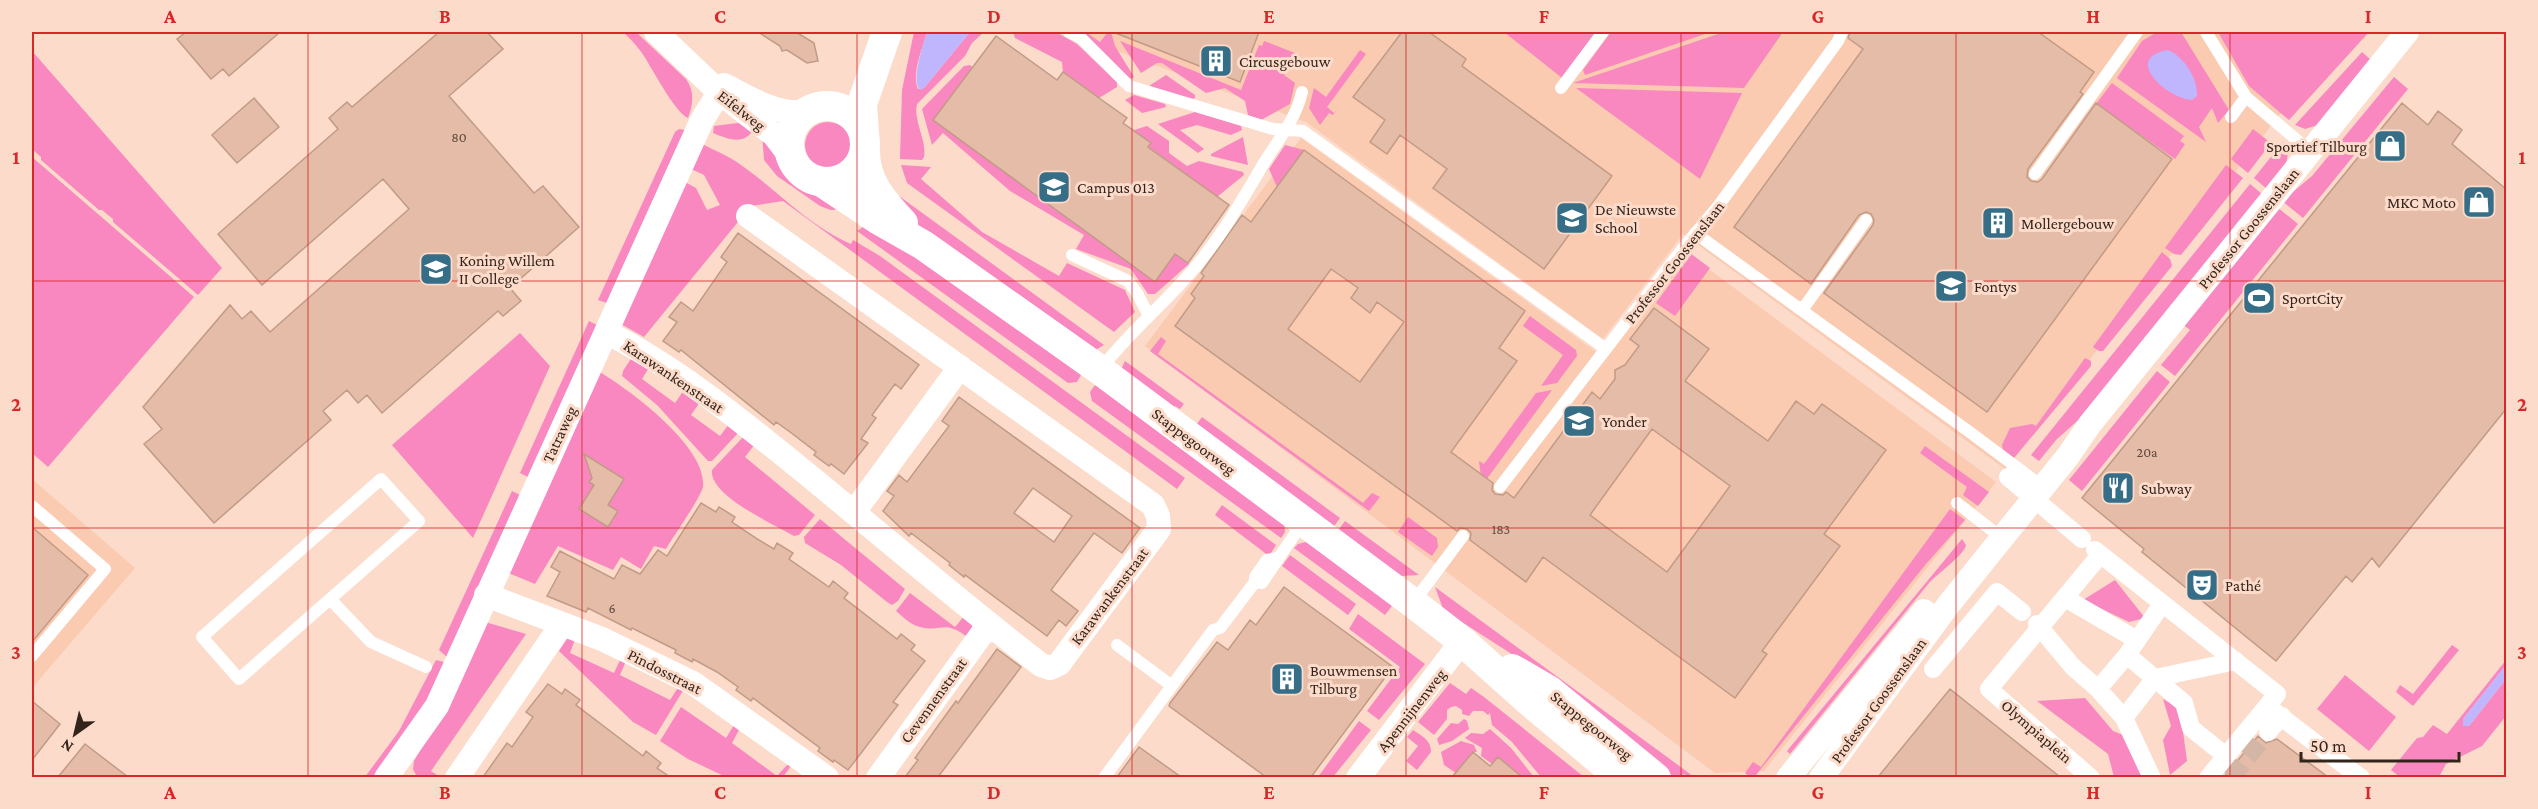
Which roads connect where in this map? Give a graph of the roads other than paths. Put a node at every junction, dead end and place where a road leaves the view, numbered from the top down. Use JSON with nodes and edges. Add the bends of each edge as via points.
{"nodes":[{"id":1,"x":656,"y":32,"type":"edge"},
{"id":2,"x":880,"y":32,"type":"edge"},
{"id":3,"x":887,"y":32,"type":"edge"},
{"id":4,"x":1069,"y":32,"type":"edge"},
{"id":5,"x":1603,"y":32,"type":"edge"},
{"id":6,"x":1842,"y":32,"type":"edge"},
{"id":7,"x":2137,"y":32,"type":"edge"},
{"id":8,"x":2206,"y":32,"type":"edge"},
{"id":9,"x":2407,"y":32,"type":"edge"},
{"id":10,"x":1561,"y":88,"type":"dead end"},
{"id":11,"x":722,"y":89,"type":"junction"},
{"id":12,"x":1302,"y":92,"type":"dead end"},
{"id":13,"x":2246,"y":97,"type":"junction"},
{"id":14,"x":813,"y":110,"type":"junction"},
{"id":15,"x":2231,"y":117,"type":"dead end"},
{"id":16,"x":1287,"y":130,"type":"junction"},
{"id":17,"x":864,"y":142,"type":"junction"},
{"id":18,"x":2310,"y":151,"type":"junction"},
{"id":19,"x":793,"y":160,"type":"junction"},
{"id":20,"x":2035,"y":174,"type":"dead end"},
{"id":21,"x":822,"y":182,"type":"junction"},
{"id":22,"x":748,"y":216,"type":"dead end"},
{"id":23,"x":1866,"y":220,"type":"dead end"},
{"id":24,"x":1695,"y":233,"type":"junction"},
{"id":25,"x":923,"y":245,"type":"junction"},
{"id":26,"x":1072,"y":255,"type":"dead end"},
{"id":27,"x":1798,"y":308,"type":"junction"},
{"id":28,"x":1149,"y":316,"type":"junction"},
{"id":29,"x":606,"y":332,"type":"junction"},
{"id":30,"x":1606,"y":349,"type":"junction"},
{"id":31,"x":960,"y":367,"type":"junction"},
{"id":32,"x":1100,"y":370,"type":"junction"},
{"id":33,"x":2028,"y":486,"type":"junction"},
{"id":34,"x":1500,"y":488,"type":"dead end"},
{"id":35,"x":1957,"y":503,"type":"dead end"},
{"id":36,"x":32,"y":506,"type":"edge"},
{"id":37,"x":854,"y":512,"type":"junction"},
{"id":38,"x":1303,"y":522,"type":"junction"},
{"id":39,"x":1997,"y":533,"type":"junction"},
{"id":40,"x":1463,"y":536,"type":"dead end"},
{"id":41,"x":2092,"y":548,"type":"junction"},
{"id":42,"x":486,"y":595,"type":"junction"},
{"id":43,"x":2065,"y":598,"type":"junction"},
{"id":44,"x":330,"y":599,"type":"junction"},
{"id":45,"x":1413,"y":603,"type":"junction"},
{"id":46,"x":2162,"y":604,"type":"junction"},
{"id":47,"x":2022,"y":612,"type":"dead end"},
{"id":48,"x":562,"y":624,"type":"junction"},
{"id":49,"x":992,"y":626,"type":"junction"},
{"id":50,"x":2039,"y":626,"type":"junction"},
{"id":51,"x":1462,"y":641,"type":"junction"},
{"id":52,"x":1117,"y":645,"type":"dead end"},
{"id":53,"x":2132,"y":648,"type":"junction"},
{"id":54,"x":32,"y":656,"type":"edge"},
{"id":55,"x":2235,"y":661,"type":"junction"},
{"id":56,"x":426,"y":667,"type":"dead end"},
{"id":57,"x":1933,"y":669,"type":"dead end"},
{"id":58,"x":2155,"y":678,"type":"junction"},
{"id":59,"x":1172,"y":686,"type":"junction"},
{"id":60,"x":2098,"y":689,"type":"junction"},
{"id":61,"x":2274,"y":711,"type":"junction"},
{"id":62,"x":2124,"y":717,"type":"junction"},
{"id":63,"x":2268,"y":732,"type":"tunnel mouth"},
{"id":64,"x":2226,"y":756,"type":"junction"},
{"id":65,"x":390,"y":776,"type":"edge"},
{"id":66,"x":457,"y":777,"type":"edge"},
{"id":67,"x":827,"y":777,"type":"edge"},
{"id":68,"x":878,"y":777,"type":"edge"},
{"id":69,"x":1104,"y":777,"type":"edge"},
{"id":70,"x":1358,"y":777,"type":"edge"},
{"id":71,"x":1621,"y":777,"type":"edge"},
{"id":72,"x":1656,"y":777,"type":"edge"},
{"id":73,"x":1788,"y":777,"type":"edge"},
{"id":74,"x":1821,"y":777,"type":"edge"},
{"id":75,"x":2091,"y":777,"type":"edge"},
{"id":76,"x":2152,"y":777,"type":"edge"},
{"id":77,"x":2208,"y":777,"type":"edge"},
{"id":78,"x":2361,"y":777,"type":"edge"}],
"edges":[{"from":1,"to":11,"type":"street","name":"Eifelweg","via":[[687,63]]},
{"from":2,"to":14,"type":"street","via":[[844,87]]},
{"from":3,"to":17,"type":"street","name":"Stappegoorweg","via":[[862,104]]},
{"from":4,"to":16,"type":"lane","via":[[1081,38],[1129,86]]},
{"from":5,"to":10,"type":"lane"},
{"from":6,"to":24,"type":"lane","name":"Professor Goossenslaan"},
{"from":7,"to":20,"type":"lane"},
{"from":8,"to":13,"type":"lane"},
{"from":9,"to":18,"type":"street","name":"Professor Goossenslaan"},
{"from":11,"to":14,"type":"street","name":"Eifelweg","via":[[786,112]]},
{"from":11,"to":19,"type":"street","name":"Eifelweg","via":[[767,129]]},
{"from":11,"to":29,"type":"street","name":"Tatraweg","via":[[705,114]]},
{"from":12,"to":16,"type":"lane"},
{"from":13,"to":15,"type":"lane"},
{"from":13,"to":18,"type":"lane"},
{"from":14,"to":17,"type":"street","via":[[827,106],[843,110],[856,120]]},
{"from":14,"to":19,"type":"street","via":[[795,124],[791,133]]},
{"from":16,"to":28,"type":"lane","via":[[1237,212],[1185,279]]},
{"from":16,"to":30,"type":"lane","via":[[1303,131]]},
{"from":17,"to":21,"type":"street","via":[[859,166],[847,177]]},
{"from":17,"to":25,"type":"street","name":"Stappegoorweg","via":[[866,168],[873,187]]},
{"from":18,"to":33,"type":"street","name":"Professor Goossenslaan","via":[[2090,424],[2057,447]]},
{"from":19,"to":21,"type":"street","via":[[805,174]]},
{"from":21,"to":25,"type":"street","name":"Stappegoorweg"},
{"from":22,"to":31,"type":"street","name":"Karawankenstraat"},
{"from":23,"to":27,"type":"lane","via":[[1805,306]]},
{"from":24,"to":27,"type":"lane"},
{"from":24,"to":30,"type":"lane","name":"Professor Goossenslaan"},
{"from":25,"to":32,"type":"street","name":"Stappegoorweg"},
{"from":26,"to":28,"type":"lane","via":[[1128,280]]},
{"from":27,"to":33,"type":"lane"},
{"from":28,"to":32,"type":"lane"},
{"from":29,"to":37,"type":"street","name":"Karawankenstraat","via":[[645,352],[748,426]]},
{"from":29,"to":42,"type":"street","name":"Tatraweg"},
{"from":30,"to":34,"type":"lane","name":"Professor Goossenslaan"},
{"from":31,"to":37,"type":"street"},
{"from":31,"to":49,"type":"street","name":"Karawankenstraat","via":[[1153,505],[1158,516],[1159,529],[1059,664],[1050,668],[1041,664]]},
{"from":32,"to":38,"type":"street","name":"Stappegoorweg"},
{"from":33,"to":39,"type":"street","name":"Professor Goossenslaan"},
{"from":33,"to":41,"type":"street"},
{"from":35,"to":39,"type":"lane"},
{"from":36,"to":54,"type":"lane","via":[[105,569]]},
{"from":37,"to":49,"type":"street","name":"Karawankenstraat"},
{"from":38,"to":45,"type":"street","name":"Stappegoorweg"},
{"from":38,"to":59,"type":"lane","via":[[1262,583],[1255,582],[1220,628],[1213,630]]},
{"from":39,"to":73,"type":"street","name":"Professor Goossenslaan"},
{"from":39,"to":74,"type":"street","name":"Professor Goossenslaan"},
{"from":40,"to":45,"type":"lane"},
{"from":41,"to":43,"type":"street","name":"Olympiaplein"},
{"from":41,"to":46,"type":"street"},
{"from":42,"to":48,"type":"street","name":"Pindosstraat"},
{"from":42,"to":65,"type":"street","name":"Tatraweg","via":[[437,706]]},
{"from":43,"to":50,"type":"street","name":"Olympiaplein"},
{"from":43,"to":53,"type":"street"},
{"from":44,"to":44,"type":"lane","via":[[419,522],[381,479],[202,637],[239,679]]},
{"from":44,"to":56,"type":"lane","via":[[371,642]]},
{"from":45,"to":51,"type":"street","name":"Stappegoorweg"},
{"from":46,"to":53,"type":"street"},
{"from":46,"to":55,"type":"street"},
{"from":47,"to":57,"type":"street","via":[[1997,592]]},
{"from":48,"to":66,"type":"street"},
{"from":48,"to":67,"type":"street","name":"Pindosstraat","via":[[693,683]]},
{"from":49,"to":68,"type":"street","name":"Cevennenstraat","via":[[981,635]]},
{"from":50,"to":60,"type":"street","via":[[2073,667]]},
{"from":50,"to":75,"type":"street","name":"Olympiaplein","via":[[1989,689]]},
{"from":51,"to":70,"type":"street","name":"Apennijnenweg"},
{"from":51,"to":71,"type":"street","name":"Stappegoorweg"},
{"from":51,"to":72,"type":"street","name":"Stappegoorweg","via":[[1550,691]]},
{"from":52,"to":59,"type":"lane"},
{"from":53,"to":58,"type":"street"},
{"from":53,"to":60,"type":"street"},
{"from":55,"to":58,"type":"street"},
{"from":55,"to":61,"type":"street","via":[[2277,694]]},
{"from":58,"to":62,"type":"street"},
{"from":58,"to":64,"type":"street","via":[[2184,703],[2191,728]]},
{"from":59,"to":69,"type":"lane"},
{"from":60,"to":62,"type":"street"},
{"from":61,"to":63,"type":"street"},
{"from":61,"to":64,"type":"street"},
{"from":61,"to":78,"type":"street"},
{"from":62,"to":76,"type":"street"},
{"from":64,"to":77,"type":"street"}]}
